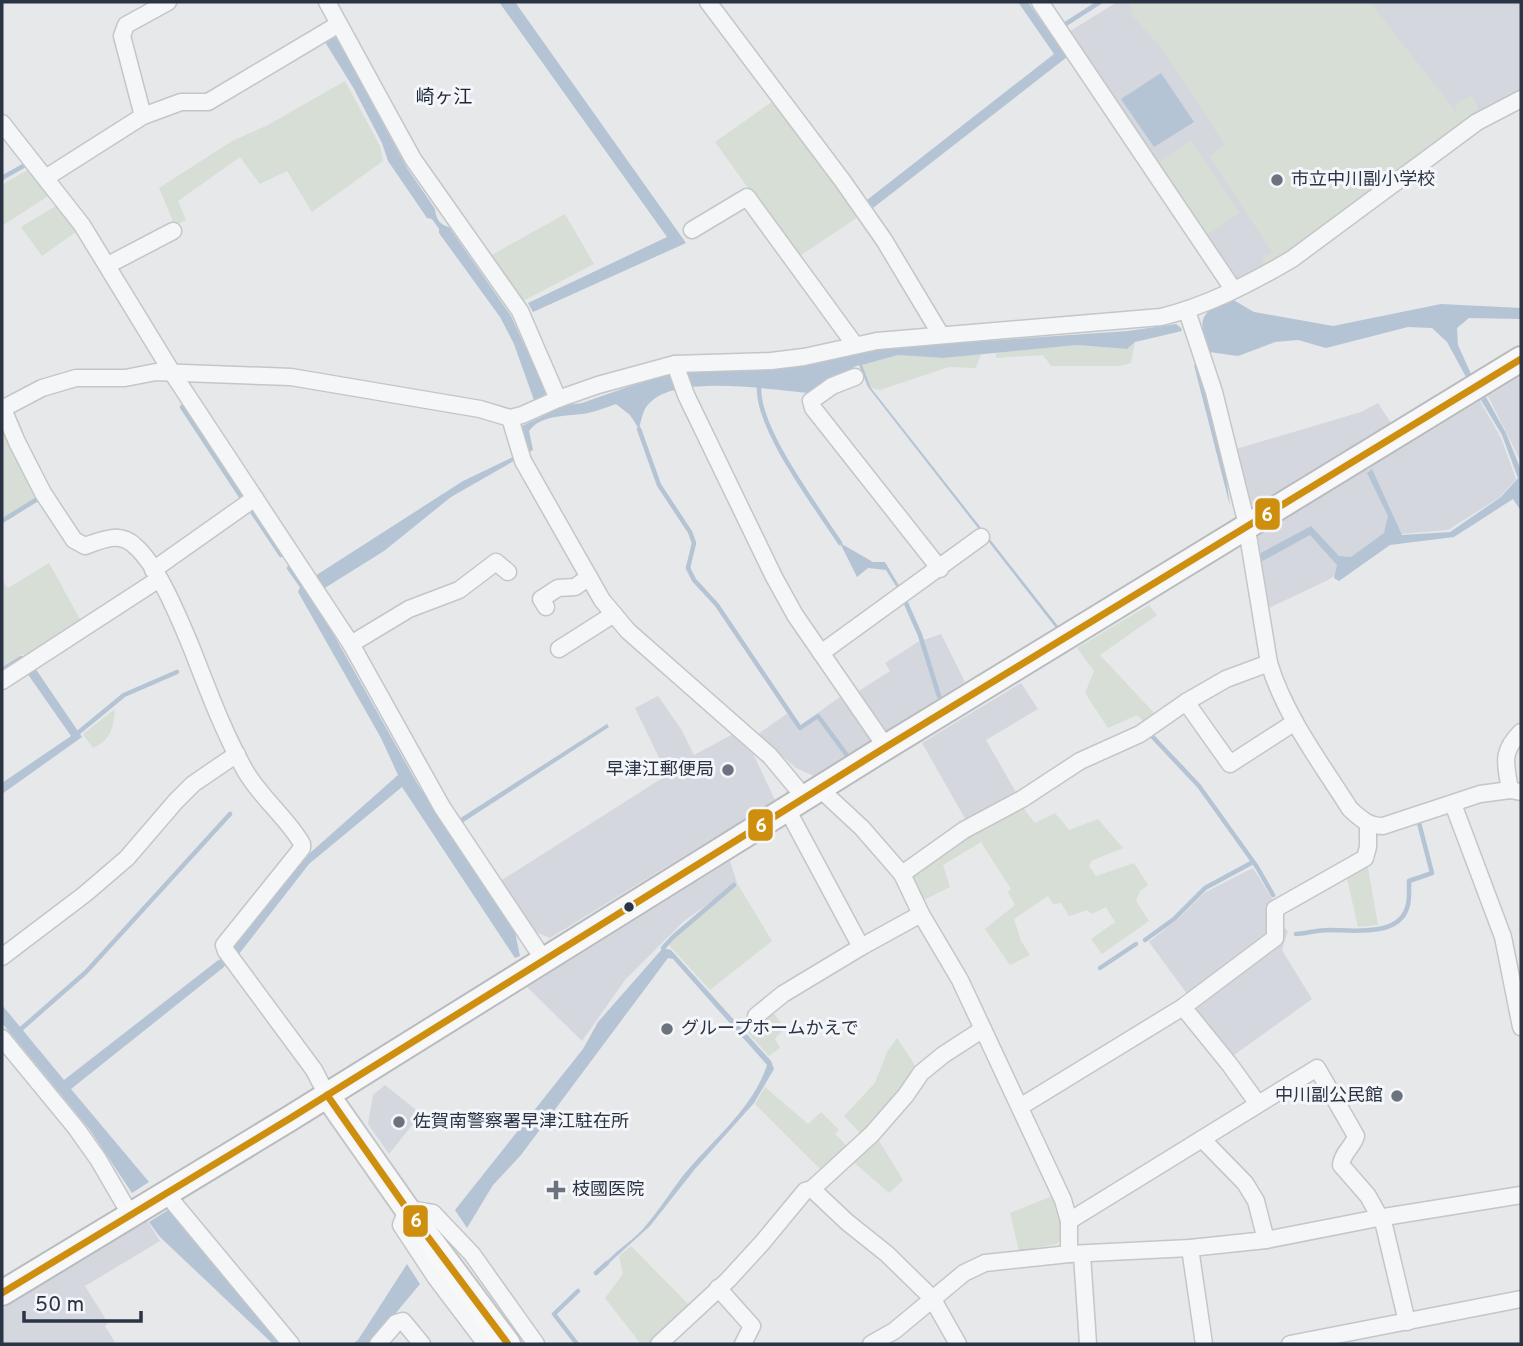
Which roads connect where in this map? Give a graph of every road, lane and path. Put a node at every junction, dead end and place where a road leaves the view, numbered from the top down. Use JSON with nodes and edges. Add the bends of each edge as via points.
{"nodes":[{"id":1,"x":168,"y":2,"type":"edge"},
{"id":2,"x":327,"y":2,"type":"edge"},
{"id":3,"x":708,"y":2,"type":"edge"},
{"id":4,"x":1040,"y":2,"type":"edge"},
{"id":5,"x":339,"y":24,"type":"junction"},
{"id":6,"x":1521,"y":99,"type":"edge"},
{"id":7,"x":143,"y":116,"type":"junction"},
{"id":8,"x":2,"y":122,"type":"edge"},
{"id":9,"x":47,"y":177,"type":"junction"},
{"id":10,"x":692,"y":230,"type":"dead end"},
{"id":11,"x":173,"y":231,"type":"dead end"},
{"id":12,"x":107,"y":265,"type":"junction"},
{"id":13,"x":1233,"y":289,"type":"junction"},
{"id":14,"x":1187,"y":311,"type":"junction"},
{"id":15,"x":941,"y":335,"type":"junction"},
{"id":16,"x":855,"y":345,"type":"junction"},
{"id":17,"x":836,"y":350,"type":"junction"},
{"id":18,"x":1521,"y":359,"type":"edge"},
{"id":19,"x":675,"y":364,"type":"junction"},
{"id":20,"x":173,"y":374,"type":"junction"},
{"id":21,"x":558,"y":399,"type":"junction"},
{"id":22,"x":2,"y":409,"type":"edge"},
{"id":23,"x":510,"y":418,"type":"junction"},
{"id":24,"x":254,"y":498,"type":"junction"},
{"id":25,"x":1247,"y":526,"type":"junction"},
{"id":26,"x":981,"y":537,"type":"dead end"},
{"id":27,"x":940,"y":569,"type":"junction"},
{"id":28,"x":508,"y":572,"type":"dead end"},
{"id":29,"x":156,"y":575,"type":"junction"},
{"id":30,"x":589,"y":577,"type":"junction"},
{"id":31,"x":546,"y":607,"type":"dead end"},
{"id":32,"x":614,"y":614,"type":"junction"},
{"id":33,"x":351,"y":644,"type":"junction"},
{"id":34,"x":559,"y":649,"type":"dead end"},
{"id":35,"x":821,"y":653,"type":"junction"},
{"id":36,"x":1269,"y":663,"type":"junction"},
{"id":37,"x":2,"y":681,"type":"edge"},
{"id":38,"x":1186,"y":702,"type":"junction"},
{"id":39,"x":1295,"y":722,"type":"junction"},
{"id":40,"x":1521,"y":732,"type":"edge"},
{"id":41,"x":886,"y":747,"type":"junction"},
{"id":42,"x":237,"y":754,"type":"junction"},
{"id":43,"x":1516,"y":791,"type":"edge"},
{"id":44,"x":804,"y":798,"type":"junction"},
{"id":45,"x":1453,"y":804,"type":"junction"},
{"id":46,"x":1368,"y":824,"type":"junction"},
{"id":47,"x":902,"y":874,"type":"junction"},
{"id":48,"x":921,"y":914,"type":"junction"},
{"id":49,"x":861,"y":947,"type":"junction"},
{"id":50,"x":2,"y":957,"type":"edge"},
{"id":51,"x":544,"y":960,"type":"junction"},
{"id":52,"x":1518,"y":983,"type":"edge"},
{"id":53,"x":1183,"y":1007,"type":"junction"},
{"id":54,"x":756,"y":1016,"type":"dead end"},
{"id":55,"x":1521,"y":1027,"type":"edge"},
{"id":56,"x":983,"y":1029,"type":"junction"},
{"id":57,"x":2,"y":1038,"type":"edge"},
{"id":58,"x":327,"y":1095,"type":"junction"},
{"id":59,"x":1258,"y":1104,"type":"junction"},
{"id":60,"x":1020,"y":1107,"type":"junction"},
{"id":61,"x":1202,"y":1139,"type":"junction"},
{"id":62,"x":812,"y":1189,"type":"junction"},
{"id":63,"x":168,"y":1192,"type":"junction"},
{"id":64,"x":1521,"y":1195,"type":"edge"},
{"id":65,"x":407,"y":1209,"type":"junction"},
{"id":66,"x":130,"y":1214,"type":"junction"},
{"id":67,"x":1378,"y":1218,"type":"junction"},
{"id":68,"x":1069,"y":1221,"type":"junction"},
{"id":69,"x":1266,"y":1240,"type":"junction"},
{"id":70,"x":1190,"y":1248,"type":"junction"},
{"id":71,"x":1075,"y":1254,"type":"junction"},
{"id":72,"x":718,"y":1288,"type":"junction"},
{"id":73,"x":2,"y":1293,"type":"edge"},
{"id":74,"x":932,"y":1298,"type":"junction"},
{"id":75,"x":1521,"y":1299,"type":"edge"},
{"id":76,"x":1407,"y":1322,"type":"junction"},
{"id":77,"x":291,"y":1344,"type":"edge"},
{"id":78,"x":378,"y":1344,"type":"edge"},
{"id":79,"x":422,"y":1344,"type":"edge"},
{"id":80,"x":486,"y":1344,"type":"edge"},
{"id":81,"x":508,"y":1344,"type":"edge"},
{"id":82,"x":536,"y":1344,"type":"edge"},
{"id":83,"x":659,"y":1344,"type":"edge"},
{"id":84,"x":743,"y":1344,"type":"edge"},
{"id":85,"x":871,"y":1344,"type":"edge"},
{"id":86,"x":958,"y":1344,"type":"edge"},
{"id":87,"x":1088,"y":1344,"type":"edge"},
{"id":88,"x":1204,"y":1344,"type":"edge"},
{"id":89,"x":1290,"y":1344,"type":"edge"}],
"edges":[{"from":1,"to":7,"type":"street","via":[[127,25],[122,36]]},
{"from":2,"to":5,"type":"street"},
{"from":3,"to":15,"type":"street","via":[[884,240]]},
{"from":4,"to":13,"type":"street"},
{"from":5,"to":7,"type":"street","via":[[208,102],[181,102]]},
{"from":5,"to":21,"type":"street","via":[[413,159],[520,311]]},
{"from":6,"to":13,"type":"street","via":[[1478,122],[1292,260]]},
{"from":7,"to":9,"type":"street"},
{"from":8,"to":9,"type":"street"},
{"from":9,"to":12,"type":"street"},
{"from":10,"to":16,"type":"street","via":[[747,197]]},
{"from":11,"to":12,"type":"street"},
{"from":12,"to":20,"type":"street"},
{"from":13,"to":14,"type":"street"},
{"from":14,"to":15,"type":"street"},
{"from":14,"to":25,"type":"street","via":[[1214,392]]},
{"from":15,"to":16,"type":"street"},
{"from":16,"to":17,"type":"street"},
{"from":17,"to":19,"type":"street","via":[[771,361]]},
{"from":17,"to":27,"type":"street","via":[[849,379],[811,401],[813,408]]},
{"from":18,"to":25,"type":"main road"},
{"from":19,"to":21,"type":"street"},
{"from":19,"to":35,"type":"street","via":[[774,577]]},
{"from":20,"to":22,"type":"street","via":[[76,378],[42,388]]},
{"from":20,"to":23,"type":"street","via":[[291,377]]},
{"from":20,"to":24,"type":"street"},
{"from":21,"to":23,"type":"street"},
{"from":22,"to":29,"type":"street","via":[[43,493],[74,540],[85,546],[109,537],[122,538],[135,546]]},
{"from":23,"to":30,"type":"street","via":[[521,456]]},
{"from":24,"to":29,"type":"street"},
{"from":24,"to":33,"type":"street"},
{"from":25,"to":36,"type":"street"},
{"from":25,"to":41,"type":"main road"},
{"from":26,"to":27,"type":"street"},
{"from":27,"to":35,"type":"street"},
{"from":28,"to":33,"type":"street","via":[[496,562],[459,590],[409,609]]},
{"from":29,"to":37,"type":"street"},
{"from":29,"to":42,"type":"street","via":[[175,608]]},
{"from":30,"to":31,"type":"street","via":[[541,599]]},
{"from":30,"to":32,"type":"street"},
{"from":32,"to":34,"type":"street"},
{"from":32,"to":44,"type":"street","via":[[770,756]]},
{"from":33,"to":51,"type":"street","via":[[442,807]]},
{"from":35,"to":41,"type":"street"},
{"from":36,"to":38,"type":"street","via":[[1226,679]]},
{"from":36,"to":39,"type":"street"},
{"from":38,"to":39,"type":"street","via":[[1230,764]]},
{"from":38,"to":47,"type":"street","via":[[1140,734],[1080,761],[964,830]]},
{"from":39,"to":46,"type":"street","via":[[1350,809]]},
{"from":40,"to":43,"type":"street","via":[[1505,756]]},
{"from":41,"to":44,"type":"main road"},
{"from":42,"to":50,"type":"street","via":[[193,784],[127,858]]},
{"from":42,"to":58,"type":"street","via":[[302,849],[223,944],[314,1069]]},
{"from":43,"to":45,"type":"street","via":[[1480,794]]},
{"from":44,"to":47,"type":"street","via":[[862,828]]},
{"from":44,"to":49,"type":"street"},
{"from":44,"to":51,"type":"main road"},
{"from":45,"to":46,"type":"street","via":[[1382,826]]},
{"from":45,"to":52,"type":"street"},
{"from":46,"to":53,"type":"street","via":[[1365,858],[1275,909],[1275,937]]},
{"from":47,"to":48,"type":"street"},
{"from":48,"to":49,"type":"street"},
{"from":48,"to":56,"type":"street"},
{"from":49,"to":54,"type":"street","via":[[783,994]]},
{"from":51,"to":58,"type":"main road"},
{"from":52,"to":55,"type":"street"},
{"from":53,"to":59,"type":"street"},
{"from":53,"to":60,"type":"street"},
{"from":56,"to":60,"type":"street"},
{"from":56,"to":62,"type":"street","via":[[921,1073],[872,1134]]},
{"from":57,"to":66,"type":"street","via":[[76,1128]]},
{"from":58,"to":63,"type":"main road"},
{"from":58,"to":65,"type":"main road"},
{"from":59,"to":61,"type":"street"},
{"from":59,"to":67,"type":"street","via":[[1317,1068],[1356,1136],[1341,1165],[1368,1196]]},
{"from":60,"to":68,"type":"street"},
{"from":61,"to":68,"type":"street"},
{"from":61,"to":69,"type":"street","via":[[1245,1183],[1256,1201]]},
{"from":62,"to":72,"type":"street","via":[[805,1191]]},
{"from":62,"to":74,"type":"street"},
{"from":63,"to":66,"type":"main road"},
{"from":63,"to":77,"type":"street"},
{"from":64,"to":67,"type":"street"},
{"from":65,"to":80,"type":"street","via":[[401,1225]]},
{"from":65,"to":81,"type":"main road"},
{"from":65,"to":82,"type":"street","via":[[433,1213],[472,1254]]},
{"from":66,"to":73,"type":"main road"},
{"from":67,"to":69,"type":"street"},
{"from":67,"to":76,"type":"street","via":[[1384,1225]]},
{"from":68,"to":71,"type":"street"},
{"from":69,"to":70,"type":"street"},
{"from":70,"to":71,"type":"street"},
{"from":70,"to":88,"type":"street"},
{"from":71,"to":74,"type":"street","via":[[985,1264],[964,1273]]},
{"from":71,"to":87,"type":"street"},
{"from":72,"to":83,"type":"street"},
{"from":72,"to":84,"type":"street","via":[[752,1326]]},
{"from":74,"to":85,"type":"street"},
{"from":74,"to":86,"type":"street"},
{"from":75,"to":76,"type":"street"},
{"from":76,"to":89,"type":"street"},
{"from":78,"to":79,"type":"street","via":[[403,1321]]}]}
